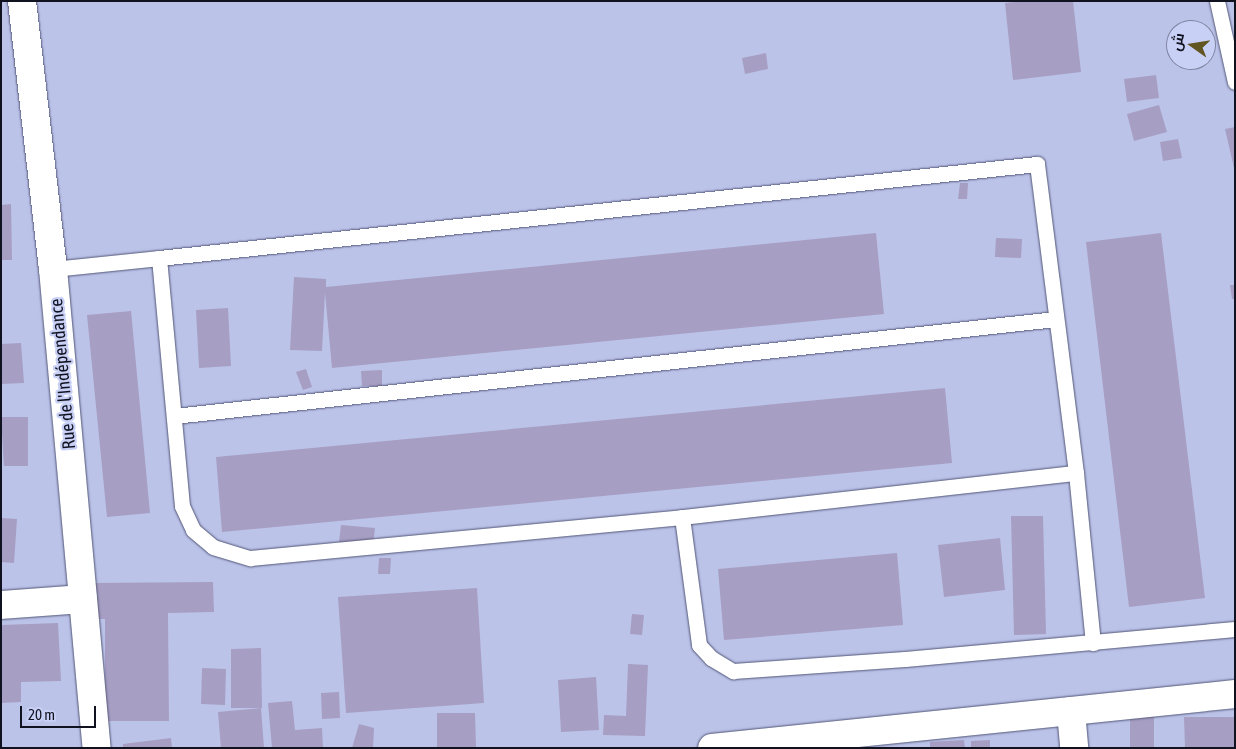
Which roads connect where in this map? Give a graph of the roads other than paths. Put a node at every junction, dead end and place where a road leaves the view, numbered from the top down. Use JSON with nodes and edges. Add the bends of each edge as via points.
{"nodes":[{"id":1,"x":22,"y":1,"type":"edge"},
{"id":2,"x":1216,"y":1,"type":"edge"},
{"id":3,"x":1235,"y":82,"type":"edge"},
{"id":4,"x":159,"y":258,"type":"junction"},
{"id":5,"x":53,"y":269,"type":"junction"},
{"id":6,"x":1056,"y":318,"type":"junction"},
{"id":7,"x":174,"y":416,"type":"junction"},
{"id":8,"x":1076,"y":473,"type":"junction"},
{"id":9,"x":682,"y":517,"type":"junction"},
{"id":10,"x":83,"y":599,"type":"junction"},
{"id":11,"x":1,"y":605,"type":"edge"},
{"id":12,"x":1235,"y":629,"type":"edge"},
{"id":13,"x":1093,"y":643,"type":"junction"},
{"id":14,"x":1235,"y":694,"type":"edge"},
{"id":15,"x":1071,"y":711,"type":"junction"},
{"id":16,"x":841,"y":741,"type":"edge"},
{"id":17,"x":97,"y":748,"type":"edge"},
{"id":18,"x":712,"y":748,"type":"edge"},
{"id":19,"x":1074,"y":748,"type":"edge"}],
"edges":[{"from":1,"to":5,"type":"main road","name":"Rue de l'Indépendance"},
{"from":2,"to":3,"type":"lane"},
{"from":4,"to":5,"type":"lane"},
{"from":4,"to":6,"type":"lane","via":[[1037,164]]},
{"from":4,"to":7,"type":"lane"},
{"from":5,"to":10,"type":"main road","name":"Rue de l'Indépendance"},
{"from":6,"to":7,"type":"lane"},
{"from":6,"to":8,"type":"lane"},
{"from":7,"to":9,"type":"lane","via":[[182,506],[193,530],[213,548],[250,558]]},
{"from":8,"to":9,"type":"lane"},
{"from":8,"to":13,"type":"lane"},
{"from":9,"to":13,"type":"lane","via":[[699,644],[711,658],[733,671]]},
{"from":10,"to":11,"type":"main road"},
{"from":10,"to":17,"type":"main road","name":"Rue de l'Indépendance"},
{"from":12,"to":13,"type":"lane","via":[[1128,637]]},
{"from":14,"to":15,"type":"main road"},
{"from":15,"to":16,"type":"main road"},
{"from":15,"to":19,"type":"main road"},
{"from":16,"to":18,"type":"main road"}]}
